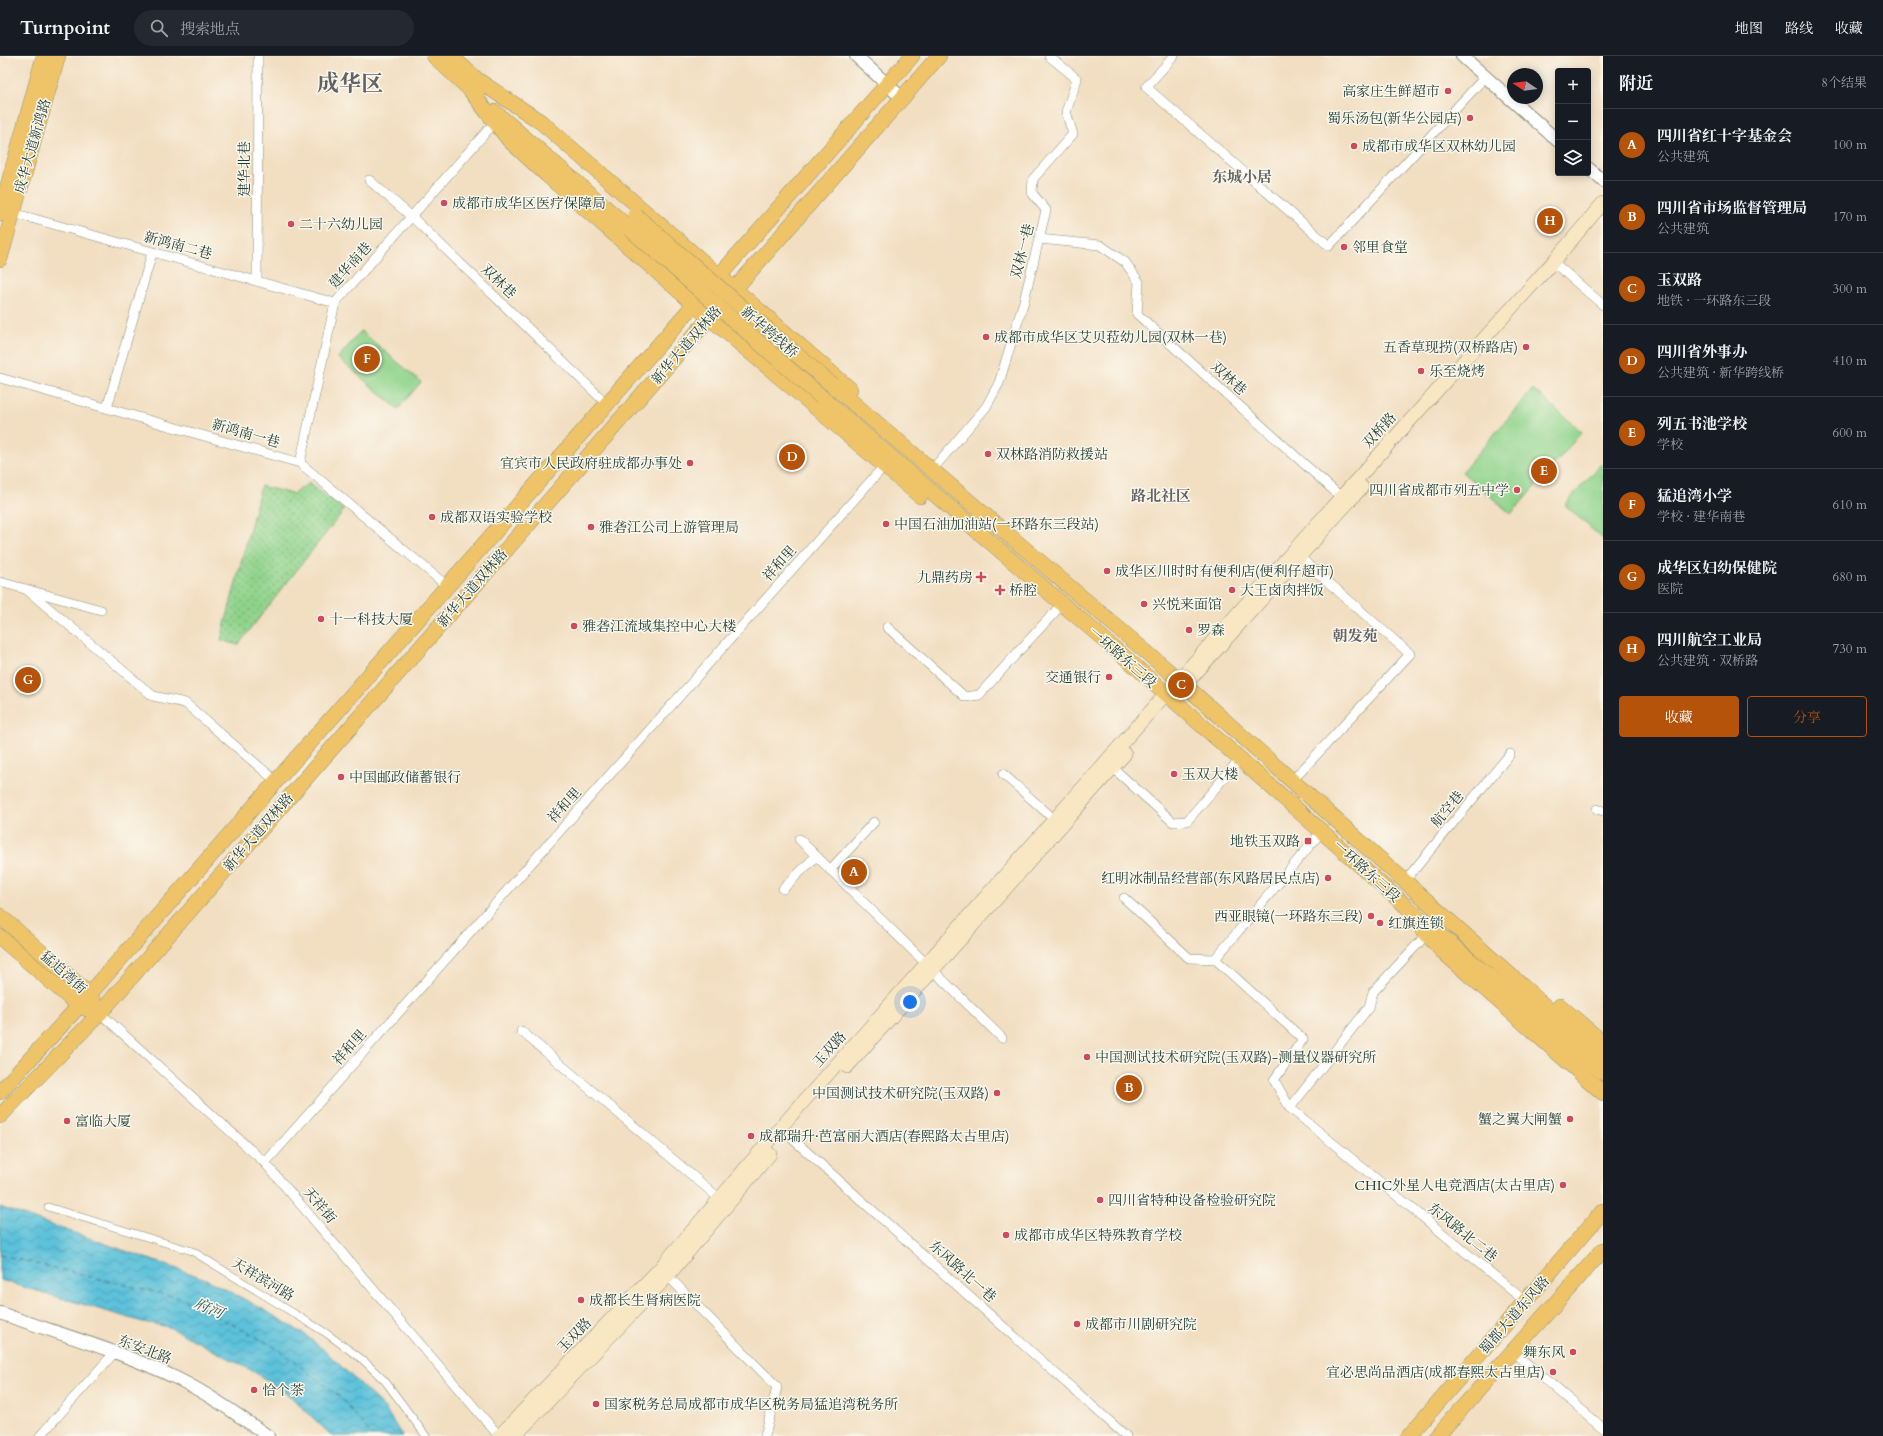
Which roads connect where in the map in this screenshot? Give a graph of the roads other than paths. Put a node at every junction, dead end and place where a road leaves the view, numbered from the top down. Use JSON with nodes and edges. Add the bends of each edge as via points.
{"nodes":[{"id":1,"x":44,"y":56,"type":"edge"},
{"id":2,"x":58,"y":56,"type":"edge"},
{"id":3,"x":258,"y":56,"type":"edge"},
{"id":4,"x":434,"y":56,"type":"edge"},
{"id":5,"x":450,"y":56,"type":"edge"},
{"id":6,"x":856,"y":56,"type":"edge"},
{"id":7,"x":912,"y":56,"type":"edge"},
{"id":8,"x":939,"y":56,"type":"edge"},
{"id":9,"x":1049,"y":56,"type":"edge"},
{"id":10,"x":1174,"y":56,"type":"edge"},
{"id":11,"x":1462,"y":56,"type":"edge"},
{"id":12,"x":1485,"y":77,"type":"junction"},
{"id":13,"x":888,"y":84,"type":"junction"},
{"id":14,"x":474,"y":86,"type":"junction"},
{"id":15,"x":902,"y":98,"type":"junction"},
{"id":16,"x":495,"y":122,"type":"junction"},
{"id":17,"x":1556,"y":140,"type":"edge"},
{"id":18,"x":1591,"y":171,"type":"edge"},
{"id":19,"x":370,"y":180,"type":"dead end"},
{"id":20,"x":1603,"y":181,"type":"edge"},
{"id":21,"x":1603,"y":203,"type":"edge"},
{"id":22,"x":6,"y":214,"type":"edge"},
{"id":23,"x":1603,"y":214,"type":"edge"},
{"id":24,"x":412,"y":217,"type":"junction"},
{"id":25,"x":632,"y":222,"type":"junction"},
{"id":26,"x":1039,"y":239,"type":"junction"},
{"id":27,"x":152,"y":252,"type":"junction"},
{"id":28,"x":0,"y":259,"type":"edge"},
{"id":29,"x":1557,"y":264,"type":"junction"},
{"id":30,"x":720,"y":276,"type":"junction"},
{"id":31,"x":257,"y":281,"type":"junction"},
{"id":32,"x":735,"y":289,"type":"junction"},
{"id":33,"x":335,"y":303,"type":"junction"},
{"id":34,"x":695,"y":304,"type":"junction"},
{"id":35,"x":1603,"y":305,"type":"edge"},
{"id":36,"x":710,"y":318,"type":"junction"},
{"id":37,"x":0,"y":378,"type":"edge"},
{"id":38,"x":607,"y":404,"type":"junction"},
{"id":39,"x":107,"y":408,"type":"junction"},
{"id":40,"x":300,"y":463,"type":"junction"},
{"id":41,"x":937,"y":464,"type":"junction"},
{"id":42,"x":884,"y":466,"type":"junction"},
{"id":43,"x":1341,"y":496,"type":"junction"},
{"id":44,"x":974,"y":508,"type":"junction"},
{"id":45,"x":963,"y":520,"type":"junction"},
{"id":46,"x":1296,"y":554,"type":"junction"},
{"id":47,"x":0,"y":582,"type":"edge"},
{"id":48,"x":447,"y":586,"type":"junction"},
{"id":49,"x":26,"y":589,"type":"junction"},
{"id":50,"x":1062,"y":604,"type":"junction"},
{"id":51,"x":101,"y":610,"type":"dead end"},
{"id":52,"x":886,"y":627,"type":"dead end"},
{"id":53,"x":1182,"y":683,"type":"junction"},
{"id":54,"x":1169,"y":697,"type":"junction"},
{"id":55,"x":1510,"y":754,"type":"dead end"},
{"id":56,"x":1240,"y":759,"type":"junction"},
{"id":57,"x":1113,"y":768,"type":"junction"},
{"id":58,"x":1003,"y":774,"type":"dead end"},
{"id":59,"x":1293,"y":780,"type":"junction"},
{"id":60,"x":276,"y":781,"type":"junction"},
{"id":61,"x":1054,"y":820,"type":"junction"},
{"id":62,"x":874,"y":822,"type":"dead end"},
{"id":63,"x":1322,"y":831,"type":"junction"},
{"id":64,"x":799,"y":839,"type":"dead end"},
{"id":65,"x":816,"y":856,"type":"junction"},
{"id":66,"x":830,"y":870,"type":"junction"},
{"id":67,"x":1404,"y":882,"type":"junction"},
{"id":68,"x":782,"y":889,"type":"dead end"},
{"id":69,"x":1417,"y":893,"type":"junction"},
{"id":70,"x":1124,"y":898,"type":"dead end"},
{"id":71,"x":1407,"y":907,"type":"junction"},
{"id":72,"x":0,"y":916,"type":"edge"},
{"id":73,"x":1427,"y":934,"type":"junction"},
{"id":74,"x":0,"y":937,"type":"edge"},
{"id":75,"x":1215,"y":959,"type":"junction"},
{"id":76,"x":929,"y":968,"type":"junction"},
{"id":77,"x":89,"y":994,"type":"junction"},
{"id":78,"x":79,"y":1006,"type":"junction"},
{"id":79,"x":100,"y":1013,"type":"junction"},
{"id":80,"x":520,"y":1031,"type":"dead end"},
{"id":81,"x":1002,"y":1038,"type":"dead end"},
{"id":82,"x":1603,"y":1043,"type":"edge"},
{"id":83,"x":1603,"y":1058,"type":"edge"},
{"id":84,"x":1603,"y":1073,"type":"edge"},
{"id":85,"x":0,"y":1092,"type":"edge"},
{"id":86,"x":1603,"y":1093,"type":"edge"},
{"id":87,"x":1290,"y":1108,"type":"junction"},
{"id":88,"x":0,"y":1116,"type":"edge"},
{"id":89,"x":784,"y":1131,"type":"junction"},
{"id":90,"x":265,"y":1163,"type":"junction"},
{"id":91,"x":720,"y":1199,"type":"junction"},
{"id":92,"x":48,"y":1206,"type":"dead end"},
{"id":93,"x":1603,"y":1211,"type":"edge"},
{"id":94,"x":1603,"y":1250,"type":"edge"},
{"id":95,"x":668,"y":1276,"type":"junction"},
{"id":96,"x":1526,"y":1302,"type":"junction"},
{"id":97,"x":0,"y":1313,"type":"edge"},
{"id":98,"x":1513,"y":1352,"type":"junction"},
{"id":99,"x":114,"y":1353,"type":"junction"},
{"id":100,"x":1603,"y":1428,"type":"edge"},
{"id":101,"x":40,"y":1436,"type":"edge"},
{"id":102,"x":268,"y":1436,"type":"edge"},
{"id":103,"x":426,"y":1436,"type":"edge"},
{"id":104,"x":499,"y":1436,"type":"edge"},
{"id":105,"x":515,"y":1436,"type":"edge"},
{"id":106,"x":765,"y":1436,"type":"edge"},
{"id":107,"x":1126,"y":1436,"type":"edge"},
{"id":108,"x":1409,"y":1436,"type":"edge"},
{"id":109,"x":1437,"y":1436,"type":"edge"}],
"edges":[{"from":1,"to":22,"type":"main road","name":"成华大道新鸿路"},
{"from":2,"to":22,"type":"main road","name":"成华大道新鸿路"},
{"from":3,"to":31,"type":"street","name":"建华北巷"},
{"from":4,"to":14,"type":"main road"},
{"from":5,"to":14,"type":"main road"},
{"from":6,"to":13,"type":"street"},
{"from":7,"to":13,"type":"main road","name":"新华大道双林路"},
{"from":8,"to":15,"type":"main road","name":"新华大道双林路"},
{"from":9,"to":26,"type":"street","name":"双林一巷","via":[[1077,79],[1066,112],[1073,134],[1033,179],[1032,193],[1046,210]]},
{"from":10,"to":12,"type":"street","via":[[1146,87],[1329,246]]},
{"from":11,"to":12,"type":"street"},
{"from":12,"to":17,"type":"street"},
{"from":13,"to":15,"type":"street"},
{"from":13,"to":30,"type":"main road","name":"新华大道双林路"},
{"from":14,"to":16,"type":"main road"},
{"from":14,"to":25,"type":"main road"},
{"from":14,"to":30,"type":"main road","via":[[540,122]]},
{"from":15,"to":32,"type":"main road","name":"新华大道双林路"},
{"from":16,"to":24,"type":"street","name":"建华南巷"},
{"from":16,"to":34,"type":"main road","via":[[509,140]]},
{"from":18,"to":20,"type":"street"},
{"from":19,"to":24,"type":"street","name":"双林巷"},
{"from":21,"to":29,"type":"main road","name":"双桥路"},
{"from":22,"to":27,"type":"street","name":"新鸿南二巷"},
{"from":22,"to":28,"type":"main road","name":"成华大道新鸿路"},
{"from":23,"to":29,"type":"main road","name":"双桥路"},
{"from":24,"to":33,"type":"street","name":"建华南巷"},
{"from":24,"to":38,"type":"street","name":"双林巷"},
{"from":25,"to":44,"type":"main road","name":"新华跨线桥","bridge":true,"via":[[832,385]]},
{"from":25,"to":45,"type":"main road","name":"新华跨线桥","bridge":true,"via":[[821,397]]},
{"from":26,"to":41,"type":"street","name":"双林一巷","via":[[1024,301],[998,383],[986,407]]},
{"from":26,"to":43,"type":"street","name":"双林巷","via":[[1100,245],[1125,262],[1139,282],[1137,314]]},
{"from":27,"to":31,"type":"street","name":"新鸿南二巷"},
{"from":27,"to":39,"type":"street"},
{"from":29,"to":35,"type":"street"},
{"from":29,"to":43,"type":"main road","name":"双桥路"},
{"from":29,"to":46,"type":"main road","name":"双桥路"},
{"from":30,"to":32,"type":"main road"},
{"from":30,"to":34,"type":"main road","name":"新华大道双林路"},
{"from":31,"to":33,"type":"street","name":"新鸿南二巷"},
{"from":32,"to":36,"type":"main road","name":"新华大道双林路"},
{"from":32,"to":41,"type":"main road"},
{"from":33,"to":40,"type":"street","name":"建华南巷"},
{"from":34,"to":36,"type":"main road"},
{"from":34,"to":38,"type":"main road","name":"新华大道双林路"},
{"from":36,"to":42,"type":"main road"},
{"from":36,"to":79,"type":"main road","name":"新华大道双林路"},
{"from":37,"to":39,"type":"street","name":"新鸿南一巷"},
{"from":38,"to":48,"type":"main road","name":"新华大道双林路"},
{"from":39,"to":40,"type":"street","name":"新鸿南一巷"},
{"from":40,"to":48,"type":"street","name":"新鸿南一巷"},
{"from":41,"to":44,"type":"main road","via":[[956,482]]},
{"from":42,"to":45,"type":"main road","via":[[934,508]]},
{"from":42,"to":90,"type":"street","name":"祥和里"},
{"from":43,"to":46,"type":"main road","name":"双桥路"},
{"from":44,"to":53,"type":"main road","name":"一环路东三段"},
{"from":45,"to":50,"type":"main road","name":"一环路东三段"},
{"from":46,"to":53,"type":"main road","name":"双桥路"},
{"from":46,"to":59,"type":"street","via":[[1410,654]]},
{"from":47,"to":49,"type":"street"},
{"from":48,"to":60,"type":"main road","name":"新华大道双林路"},
{"from":49,"to":51,"type":"street"},
{"from":49,"to":60,"type":"street","via":[[153,696],[186,703]]},
{"from":50,"to":52,"type":"street","via":[[979,695],[965,698]]},
{"from":50,"to":54,"type":"main road","name":"一环路东三段"},
{"from":53,"to":54,"type":"main road","name":"玉双路"},
{"from":53,"to":59,"type":"main road","name":"一环路东三段"},
{"from":54,"to":56,"type":"main road","name":"一环路东三段"},
{"from":54,"to":57,"type":"main road","name":"玉双路"},
{"from":54,"to":61,"type":"main road","name":"玉双路"},
{"from":55,"to":67,"type":"street","name":"航空巷"},
{"from":56,"to":57,"type":"street","via":[[1187,821],[1173,822]]},
{"from":56,"to":63,"type":"main road","name":"一环路东三段"},
{"from":57,"to":76,"type":"main road","name":"玉双路"},
{"from":58,"to":61,"type":"street"},
{"from":59,"to":67,"type":"main road","name":"一环路东三段"},
{"from":60,"to":77,"type":"main road","name":"新华大道双林路"},
{"from":61,"to":76,"type":"main road","name":"玉双路"},
{"from":62,"to":66,"type":"street"},
{"from":63,"to":71,"type":"main road","name":"一环路东三段"},
{"from":63,"to":75,"type":"street"},
{"from":64,"to":65,"type":"street"},
{"from":65,"to":66,"type":"street"},
{"from":65,"to":68,"type":"street"},
{"from":66,"to":76,"type":"street"},
{"from":67,"to":69,"type":"main road","name":"一环路东三段"},
{"from":69,"to":82,"type":"main road","via":[[1474,931]]},
{"from":69,"to":83,"type":"main road"},
{"from":70,"to":75,"type":"street","via":[[1189,958]]},
{"from":71,"to":73,"type":"main road"},
{"from":71,"to":84,"type":"main road"},
{"from":72,"to":77,"type":"main road","name":"猛追湾街"},
{"from":73,"to":86,"type":"main road","via":[[1441,950]]},
{"from":73,"to":87,"type":"street","via":[[1373,992],[1369,1007]]},
{"from":74,"to":78,"type":"main road","name":"猛追湾街"},
{"from":75,"to":87,"type":"street","name":"东风路北二巷","via":[[1303,1039],[1274,1080]]},
{"from":76,"to":81,"type":"street"},
{"from":76,"to":89,"type":"main road","name":"玉双路"},
{"from":77,"to":78,"type":"main road","name":"新华大道双林路"},
{"from":77,"to":79,"type":"main road","name":"猛追湾街"},
{"from":78,"to":79,"type":"main road","name":"猛追湾街"},
{"from":78,"to":85,"type":"main road","name":"新华大道双林路"},
{"from":79,"to":88,"type":"main road","name":"新华大道双林路"},
{"from":79,"to":90,"type":"street","name":"天祥街"},
{"from":80,"to":91,"type":"street"},
{"from":87,"to":96,"type":"street","name":"东风路北二巷"},
{"from":89,"to":91,"type":"main road","name":"玉双路"},
{"from":89,"to":95,"type":"main road","name":"玉双路"},
{"from":89,"to":107,"type":"street","name":"东风路北一巷"},
{"from":90,"to":104,"type":"street","name":"天祥街"},
{"from":91,"to":104,"type":"main road","name":"玉双路","via":[[660,1268]]},
{"from":92,"to":103,"type":"street","name":"天祥滨河路","via":[[192,1251],[299,1316],[363,1360],[385,1381]]},
{"from":93,"to":96,"type":"main road","name":"蜀都大道东风路"},
{"from":94,"to":98,"type":"main road","name":"蜀都大道东风路"},
{"from":95,"to":105,"type":"main road","name":"玉双路"},
{"from":95,"to":106,"type":"street","via":[[777,1387]]},
{"from":96,"to":108,"type":"main road","name":"蜀都大道东风路"},
{"from":97,"to":99,"type":"street","name":"东安北路"},
{"from":98,"to":100,"type":"street"},
{"from":98,"to":109,"type":"main road","name":"蜀都大道东风路"},
{"from":99,"to":101,"type":"street"},
{"from":99,"to":102,"type":"street","name":"东安北路","via":[[179,1379]]}]}
